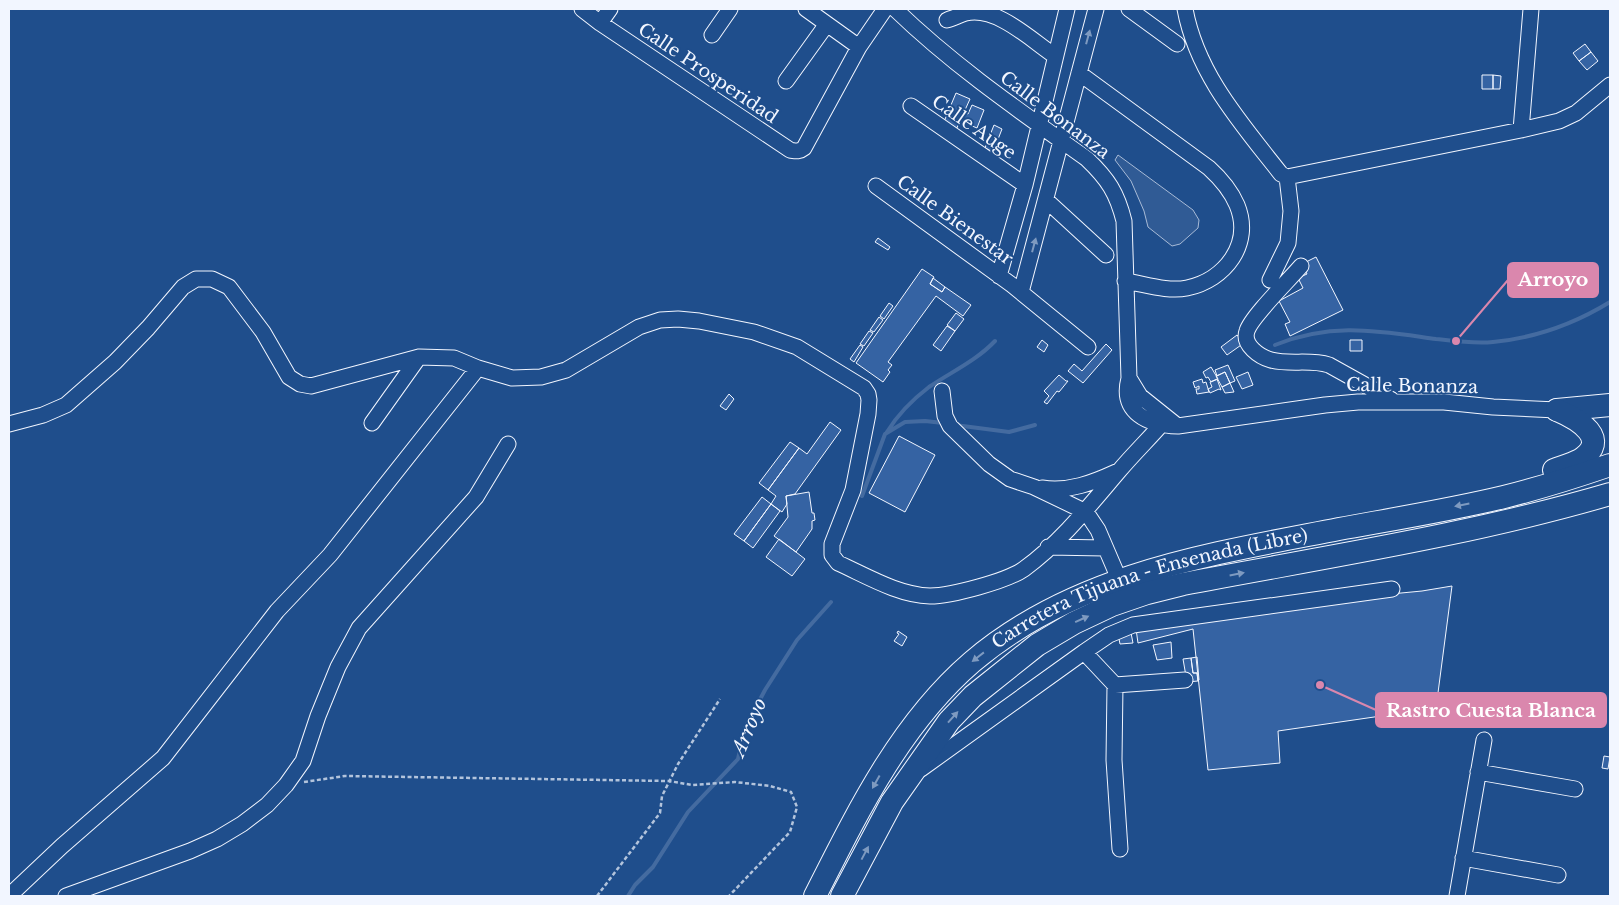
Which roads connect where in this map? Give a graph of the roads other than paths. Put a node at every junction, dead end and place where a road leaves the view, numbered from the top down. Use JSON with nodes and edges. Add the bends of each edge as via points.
{"nodes":[{"id":1,"x":582,"y":9,"type":"edge"},
{"id":2,"x":610,"y":9,"type":"edge"},
{"id":3,"x":730,"y":9,"type":"edge"},
{"id":4,"x":806,"y":9,"type":"edge"},
{"id":5,"x":885,"y":9,"type":"edge"},
{"id":6,"x":895,"y":9,"type":"edge"},
{"id":7,"x":1067,"y":9,"type":"edge"},
{"id":8,"x":1096,"y":9,"type":"edge"},
{"id":9,"x":1129,"y":9,"type":"edge"},
{"id":10,"x":1186,"y":9,"type":"edge"},
{"id":11,"x":1532,"y":9,"type":"edge"},
{"id":12,"x":948,"y":20,"type":"dead end"},
{"id":13,"x":600,"y":23,"type":"junction"},
{"id":14,"x":827,"y":24,"type":"junction"},
{"id":15,"x":712,"y":35,"type":"dead end"},
{"id":16,"x":1177,"y":44,"type":"dead end"},
{"id":17,"x":859,"y":47,"type":"junction"},
{"id":18,"x":1056,"y":56,"type":"junction"},
{"id":19,"x":1079,"y":72,"type":"junction"},
{"id":20,"x":786,"y":81,"type":"dead end"},
{"id":21,"x":1610,"y":85,"type":"edge"},
{"id":22,"x":912,"y":106,"type":"dead end"},
{"id":23,"x":1039,"y":124,"type":"junction"},
{"id":24,"x":1521,"y":130,"type":"junction"},
{"id":25,"x":1061,"y":140,"type":"junction"},
{"id":26,"x":1287,"y":177,"type":"junction"},
{"id":27,"x":1020,"y":181,"type":"junction"},
{"id":28,"x":876,"y":186,"type":"dead end"},
{"id":29,"x":1046,"y":200,"type":"junction"},
{"id":30,"x":1106,"y":255,"type":"dead end"},
{"id":31,"x":1301,"y":266,"type":"dead end"},
{"id":32,"x":999,"y":276,"type":"junction"},
{"id":33,"x":1270,"y":280,"type":"dead end"},
{"id":34,"x":1125,"y":281,"type":"junction"},
{"id":35,"x":1016,"y":288,"type":"junction"},
{"id":36,"x":1088,"y":347,"type":"dead end"},
{"id":37,"x":419,"y":357,"type":"junction"},
{"id":38,"x":478,"y":368,"type":"junction"},
{"id":39,"x":1129,"y":378,"type":"junction"},
{"id":40,"x":942,"y":391,"type":"dead end"},
{"id":41,"x":1394,"y":401,"type":"junction"},
{"id":42,"x":1610,"y":405,"type":"edge"},
{"id":43,"x":1557,"y":410,"type":"junction"},
{"id":44,"x":1169,"y":423,"type":"junction"},
{"id":45,"x":9,"y":424,"type":"edge"},
{"id":46,"x":372,"y":424,"type":"dead end"},
{"id":47,"x":508,"y":444,"type":"dead end"},
{"id":48,"x":1610,"y":466,"type":"edge"},
{"id":49,"x":1120,"y":470,"type":"junction"},
{"id":50,"x":1034,"y":487,"type":"junction"},
{"id":51,"x":1610,"y":494,"type":"edge"},
{"id":52,"x":1502,"y":497,"type":"junction"},
{"id":53,"x":1086,"y":512,"type":"junction"},
{"id":54,"x":1048,"y":548,"type":"junction"},
{"id":55,"x":1105,"y":548,"type":"junction"},
{"id":56,"x":1119,"y":579,"type":"junction"},
{"id":57,"x":1392,"y":589,"type":"dead end"},
{"id":58,"x":1084,"y":652,"type":"junction"},
{"id":59,"x":1185,"y":680,"type":"dead end"},
{"id":60,"x":1115,"y":685,"type":"junction"},
{"id":61,"x":1484,"y":740,"type":"dead end"},
{"id":62,"x":1478,"y":772,"type":"junction"},
{"id":63,"x":909,"y":778,"type":"junction"},
{"id":64,"x":1575,"y":789,"type":"dead end"},
{"id":65,"x":1120,"y":848,"type":"dead end"},
{"id":66,"x":1463,"y":858,"type":"junction"},
{"id":67,"x":1558,"y":875,"type":"dead end"},
{"id":68,"x":9,"y":896,"type":"edge"},
{"id":69,"x":66,"y":896,"type":"edge"},
{"id":70,"x":815,"y":896,"type":"edge"},
{"id":71,"x":842,"y":896,"type":"edge"},
{"id":72,"x":1457,"y":896,"type":"edge"}],
"edges":[{"from":1,"to":13,"type":"street","name":"Calle Prosperidad"},
{"from":2,"to":13,"type":"street"},
{"from":3,"to":15,"type":"street"},
{"from":4,"to":14,"type":"street"},
{"from":5,"to":17,"type":"street"},
{"from":6,"to":23,"type":"street","name":"Calle Bonanza","via":[[954,62]]},
{"from":7,"to":18,"type":"street"},
{"from":19,"to":8,"type":"street","one_way":true},
{"from":9,"to":16,"type":"street"},
{"from":10,"to":26,"type":"street","via":[[1198,54],[1213,83],[1281,174]]},
{"from":11,"to":24,"type":"street"},
{"from":12,"to":18,"type":"street","via":[[968,13],[988,14],[1007,22]]},
{"from":13,"to":17,"type":"street","name":"Calle Prosperidad","via":[[790,150],[800,151]]},
{"from":14,"to":17,"type":"street"},
{"from":14,"to":20,"type":"street"},
{"from":18,"to":23,"type":"street"},
{"from":19,"to":25,"type":"street"},
{"from":19,"to":34,"type":"street","via":[[1209,168],[1237,205],[1241,242],[1234,257],[1208,281],[1170,289]]},
{"from":21,"to":24,"type":"street","via":[[1576,113]]},
{"from":22,"to":27,"type":"street","name":"Calle Auge"},
{"from":23,"to":25,"type":"street","name":"Calle Bonanza"},
{"from":23,"to":27,"type":"street"},
{"from":24,"to":26,"type":"street"},
{"from":25,"to":29,"type":"street"},
{"from":25,"to":34,"type":"street","name":"Calle Bonanza","via":[[1100,171],[1119,201],[1124,221]]},
{"from":26,"to":33,"type":"street","via":[[1291,211],[1288,243]]},
{"from":27,"to":32,"type":"street"},
{"from":28,"to":32,"type":"street","name":"Calle Bienestar"},
{"from":29,"to":30,"type":"street"},
{"from":35,"to":29,"type":"street","one_way":true},
{"from":31,"to":41,"type":"street","via":[[1246,331],[1252,349],[1270,360],[1328,365]]},
{"from":32,"to":35,"type":"street","name":"Calle Bienestar"},
{"from":34,"to":39,"type":"street","name":"Calle Bonanza"},
{"from":35,"to":36,"type":"street","name":"Calle Bienestar"},
{"from":37,"to":38,"type":"street","via":[[454,358]]},
{"from":37,"to":45,"type":"street","via":[[311,386],[300,384],[289,377],[229,287],[212,279],[196,279],[184,287],[115,362],[66,405]]},
{"from":37,"to":46,"type":"street"},
{"from":38,"to":54,"type":"street","via":[[512,378],[541,377],[566,370],[639,328],[660,320],[699,321],[754,332],[797,347],[864,388],[868,394],[868,414],[853,490],[832,544],[832,554],[838,563],[900,590],[929,596],[947,595],[1013,575]]},
{"from":38,"to":68,"type":"street","via":[[330,555],[277,611],[163,758]]},
{"from":39,"to":44,"type":"street"},
{"from":39,"to":44,"type":"street","name":"Calle Bonanza","via":[[1126,388],[1131,407],[1145,419]]},
{"from":40,"to":50,"type":"street","via":[[950,426],[989,464],[1010,479]]},
{"from":41,"to":43,"type":"street","name":"Calle Bonanza"},
{"from":41,"to":44,"type":"street","name":"Calle Bonanza","via":[[1325,405]]},
{"from":42,"to":43,"type":"highway"},
{"from":43,"to":52,"type":"highway","via":[[1587,427],[1593,446],[1589,453]]},
{"from":44,"to":49,"type":"street"},
{"from":47,"to":69,"type":"street","via":[[476,497],[359,628],[338,667],[303,761],[267,805],[217,839]]},
{"from":48,"to":52,"type":"highway","name":"Carretera Tijuana - Ensenada (Libre)"},
{"from":49,"to":50,"type":"street","via":[[1093,483],[1072,488]]},
{"from":49,"to":53,"type":"street"},
{"from":50,"to":53,"type":"street"},
{"from":63,"to":51,"type":"highway","name":"Carretera Tijuana - Ensenada (Libre)","one_way":true,"via":[[949,721],[980,690],[1037,645],[1112,605],[1182,584],[1443,535],[1552,511]]},
{"from":52,"to":56,"type":"highway","name":"Carretera Tijuana - Ensenada (Libre)","one_way":true,"via":[[1210,555]]},
{"from":53,"to":54,"type":"street"},
{"from":53,"to":55,"type":"street"},
{"from":54,"to":55,"type":"street"},
{"from":55,"to":56,"type":"street"},
{"from":56,"to":70,"type":"highway","name":"Carretera Tijuana - Ensenada (Libre)","one_way":true,"via":[[1077,596],[1004,637],[941,693],[900,743],[882,771]]},
{"from":57,"to":58,"type":"street","via":[[1133,625],[1109,635]]},
{"from":58,"to":60,"type":"street"},
{"from":58,"to":63,"type":"street"},
{"from":59,"to":60,"type":"street"},
{"from":60,"to":65,"type":"street","via":[[1114,760]]},
{"from":61,"to":62,"type":"street"},
{"from":62,"to":64,"type":"street"},
{"from":62,"to":66,"type":"street"},
{"from":71,"to":63,"type":"highway","name":"Carretera Tijuana - Ensenada (Libre)","one_way":true,"via":[[892,802]]},
{"from":66,"to":67,"type":"street"},
{"from":66,"to":72,"type":"street"}]}
